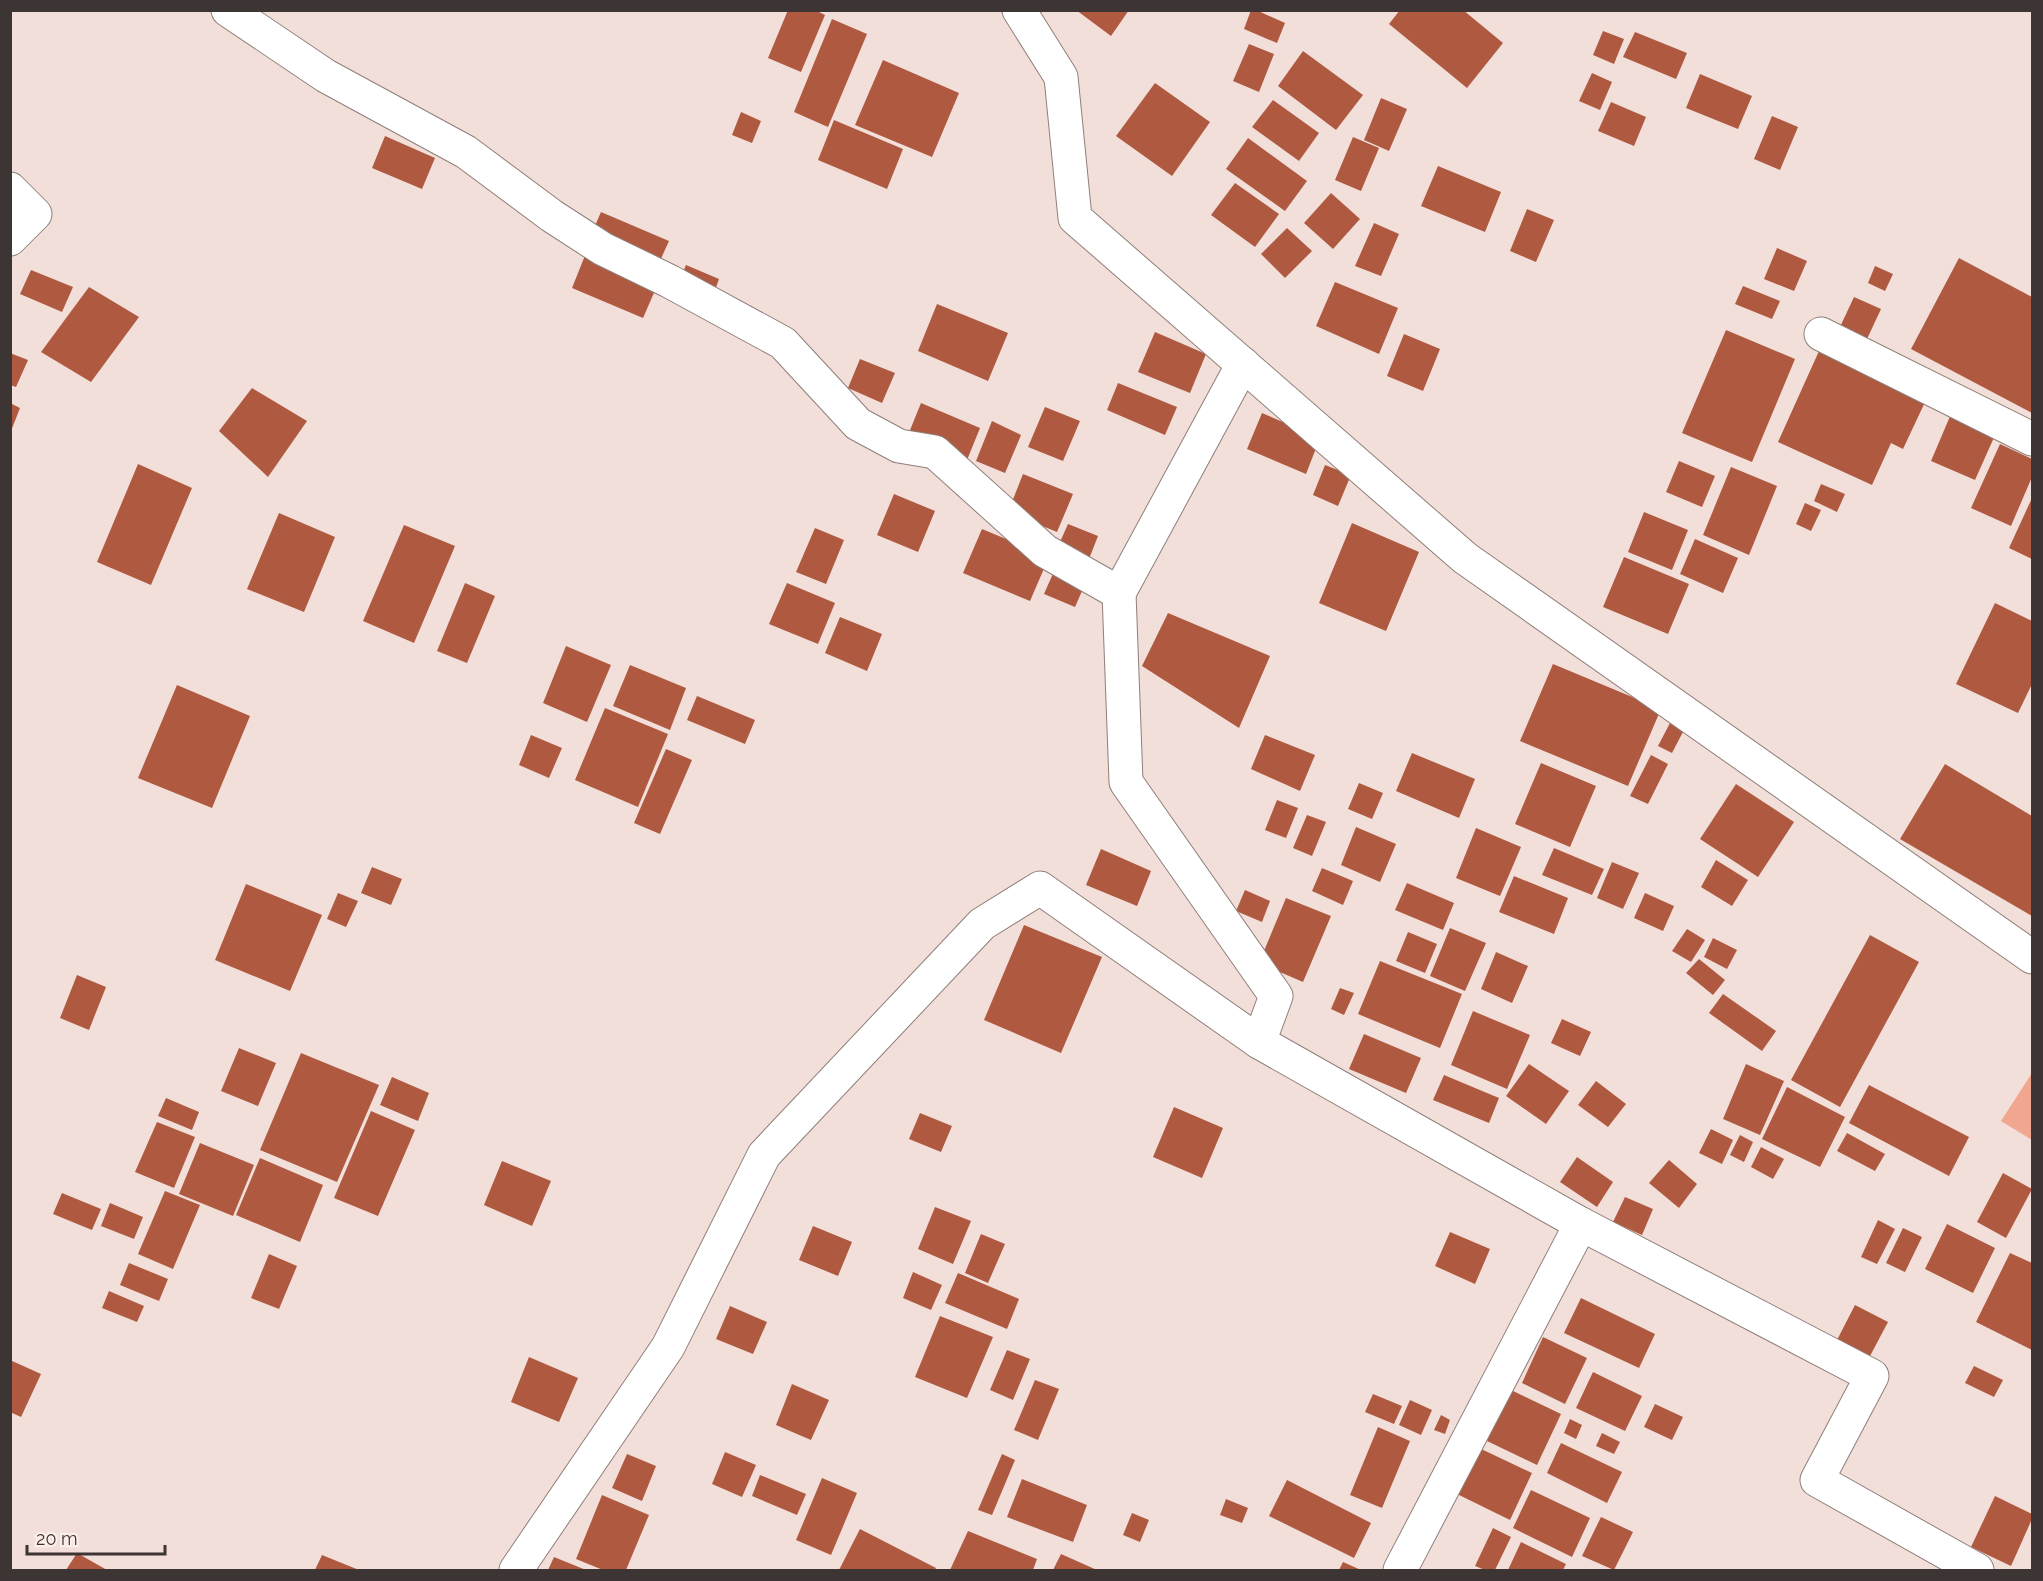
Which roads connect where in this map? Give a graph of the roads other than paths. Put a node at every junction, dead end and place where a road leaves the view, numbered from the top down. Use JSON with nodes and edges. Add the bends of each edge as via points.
{"nodes":[{"id":1,"x":228,"y":10,"type":"edge"},
{"id":2,"x":1019,"y":10,"type":"edge"},
{"id":3,"x":10,"y":189,"type":"edge"},
{"id":4,"x":10,"y":239,"type":"edge"},
{"id":5,"x":1821,"y":334,"type":"dead end"},
{"id":6,"x":1243,"y":364,"type":"junction"},
{"id":7,"x":2032,"y":440,"type":"edge"},
{"id":8,"x":1119,"y":592,"type":"junction"},
{"id":9,"x":2032,"y":957,"type":"edge"},
{"id":10,"x":1259,"y":1042,"type":"junction"},
{"id":11,"x":1581,"y":1224,"type":"junction"},
{"id":12,"x":516,"y":1570,"type":"edge"},
{"id":13,"x":1400,"y":1570,"type":"edge"},
{"id":14,"x":1977,"y":1570,"type":"edge"}],
"edges":[{"from":1,"to":8,"type":"street","via":[[326,76],[466,152],[603,249],[783,343],[858,424],[899,446],[935,452],[1045,551]]},
{"from":2,"to":6,"type":"street","via":[[1061,77],[1075,218]]},
{"from":3,"to":4,"type":"street","via":[[35,214]]},
{"from":5,"to":7,"type":"street"},
{"from":6,"to":8,"type":"street"},
{"from":6,"to":9,"type":"street","via":[[1465,558]]},
{"from":8,"to":10,"type":"street","via":[[1126,782],[1276,996]]},
{"from":10,"to":11,"type":"street"},
{"from":10,"to":12,"type":"street","via":[[1040,888],[982,924],[764,1155],[668,1347]]},
{"from":11,"to":13,"type":"street"},
{"from":11,"to":14,"type":"street","via":[[1872,1376],[1817,1480]]}]}
